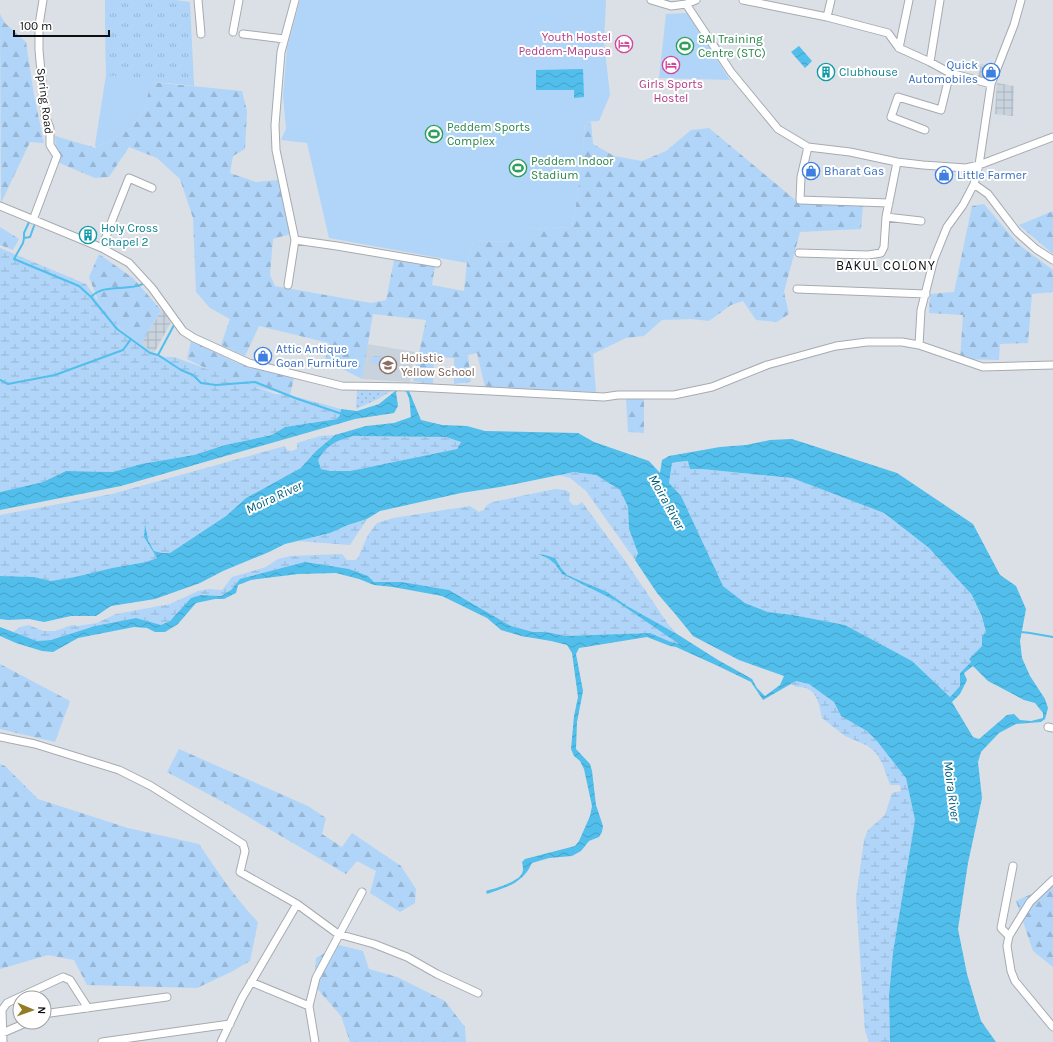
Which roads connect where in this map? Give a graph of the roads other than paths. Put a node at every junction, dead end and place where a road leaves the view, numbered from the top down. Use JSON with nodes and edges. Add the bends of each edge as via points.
{"nodes":[{"id":1,"x":43,"y":0,"type":"edge"},
{"id":2,"x":198,"y":0,"type":"edge"},
{"id":3,"x":239,"y":0,"type":"edge"},
{"id":4,"x":295,"y":0,"type":"edge"},
{"id":5,"x":651,"y":0,"type":"edge"},
{"id":6,"x":696,"y":0,"type":"edge"},
{"id":7,"x":743,"y":0,"type":"edge"},
{"id":8,"x":831,"y":0,"type":"edge"},
{"id":9,"x":909,"y":0,"type":"edge"},
{"id":10,"x":940,"y":0,"type":"edge"},
{"id":11,"x":1021,"y":0,"type":"edge"},
{"id":12,"x":686,"y":4,"type":"junction"},
{"id":13,"x":827,"y":17,"type":"junction"},
{"id":14,"x":233,"y":32,"type":"dead end"},
{"id":15,"x":201,"y":34,"type":"dead end"},
{"id":16,"x":243,"y":34,"type":"dead end"},
{"id":17,"x":284,"y":39,"type":"junction"},
{"id":18,"x":899,"y":48,"type":"junction"},
{"id":19,"x":930,"y":62,"type":"junction"},
{"id":20,"x":950,"y":73,"type":"junction"},
{"id":21,"x":991,"y":84,"type":"junction"},
{"id":22,"x":925,"y":130,"type":"dead end"},
{"id":23,"x":1053,"y":137,"type":"edge"},
{"id":24,"x":808,"y":147,"type":"junction"},
{"id":25,"x":897,"y":162,"type":"junction"},
{"id":26,"x":979,"y":165,"type":"junction"},
{"id":27,"x":974,"y":184,"type":"junction"},
{"id":28,"x":152,"y":188,"type":"dead end"},
{"id":29,"x":889,"y":203,"type":"junction"},
{"id":30,"x":0,"y":206,"type":"edge"},
{"id":31,"x":886,"y":217,"type":"junction"},
{"id":32,"x":34,"y":220,"type":"junction"},
{"id":33,"x":921,"y":221,"type":"dead end"},
{"id":34,"x":295,"y":240,"type":"junction"},
{"id":35,"x":102,"y":248,"type":"junction"},
{"id":36,"x":800,"y":253,"type":"dead end"},
{"id":37,"x":1053,"y":260,"type":"edge"},
{"id":38,"x":437,"y":263,"type":"dead end"},
{"id":39,"x":288,"y":285,"type":"dead end"},
{"id":40,"x":797,"y":289,"type":"dead end"},
{"id":41,"x":926,"y":294,"type":"junction"},
{"id":42,"x":919,"y":345,"type":"junction"},
{"id":43,"x":1053,"y":365,"type":"edge"},
{"id":44,"x":0,"y":737,"type":"edge"},
{"id":45,"x":1013,"y":866,"type":"dead end"},
{"id":46,"x":1053,"y":880,"type":"edge"},
{"id":47,"x":362,"y":892,"type":"dead end"},
{"id":48,"x":297,"y":904,"type":"junction"},
{"id":49,"x":338,"y":934,"type":"junction"},
{"id":50,"x":1009,"y":936,"type":"junction"},
{"id":51,"x":251,"y":982,"type":"junction"},
{"id":52,"x":478,"y":993,"type":"dead end"},
{"id":53,"x":167,"y":997,"type":"dead end"},
{"id":54,"x":309,"y":1006,"type":"junction"},
{"id":55,"x":88,"y":1008,"type":"junction"},
{"id":56,"x":52,"y":1013,"type":"edge"},
{"id":57,"x":230,"y":1024,"type":"junction"},
{"id":58,"x":1053,"y":1027,"type":"edge"},
{"id":59,"x":12,"y":1029,"type":"edge"},
{"id":60,"x":1,"y":1033,"type":"edge"},
{"id":61,"x":4,"y":1042,"type":"edge"},
{"id":62,"x":102,"y":1042,"type":"edge"},
{"id":63,"x":221,"y":1042,"type":"edge"},
{"id":64,"x":315,"y":1042,"type":"edge"}],
"edges":[{"from":1,"to":32,"type":"street","name":"Spring Road","via":[[39,50],[50,145],[57,156]]},
{"from":2,"to":15,"type":"street"},
{"from":3,"to":14,"type":"street"},
{"from":4,"to":17,"type":"street"},
{"from":5,"to":12,"type":"street","via":[[671,6]]},
{"from":6,"to":12,"type":"street"},
{"from":7,"to":13,"type":"street"},
{"from":8,"to":13,"type":"street"},
{"from":9,"to":18,"type":"street"},
{"from":10,"to":19,"type":"street"},
{"from":11,"to":21,"type":"street"},
{"from":12,"to":24,"type":"street","via":[[730,72],[778,129]]},
{"from":13,"to":18,"type":"street","via":[[888,33]]},
{"from":16,"to":17,"type":"street"},
{"from":17,"to":34,"type":"street","via":[[275,125],[276,150]]},
{"from":18,"to":19,"type":"street"},
{"from":19,"to":20,"type":"street"},
{"from":20,"to":21,"type":"street"},
{"from":20,"to":22,"type":"street","via":[[941,110],[898,97],[890,117]]},
{"from":21,"to":26,"type":"street"},
{"from":23,"to":26,"type":"street"},
{"from":24,"to":25,"type":"street","via":[[850,152]]},
{"from":24,"to":29,"type":"street","via":[[801,177],[800,200]]},
{"from":25,"to":26,"type":"street","via":[[966,168]]},
{"from":25,"to":29,"type":"street"},
{"from":26,"to":27,"type":"street"},
{"from":27,"to":37,"type":"street","via":[[988,194],[1017,232]]},
{"from":27,"to":41,"type":"street","via":[[947,227],[934,259]]},
{"from":28,"to":35,"type":"street","via":[[129,178]]},
{"from":29,"to":31,"type":"street"},
{"from":30,"to":32,"type":"street"},
{"from":31,"to":33,"type":"street"},
{"from":31,"to":36,"type":"street","via":[[884,247],[881,253]]},
{"from":32,"to":35,"type":"street"},
{"from":34,"to":38,"type":"street"},
{"from":34,"to":39,"type":"street"},
{"from":35,"to":42,"type":"street","via":[[129,263],[152,288],[183,331],[194,338],[249,363],[342,386],[604,397],[674,395],[712,387],[767,365],[836,346],[867,342],[902,342]]},
{"from":40,"to":41,"type":"street"},
{"from":41,"to":42,"type":"street","via":[[921,310]]},
{"from":42,"to":43,"type":"street","via":[[983,367]]},
{"from":44,"to":48,"type":"street","via":[[35,744],[119,770],[151,786],[243,844],[245,851],[240,872]]},
{"from":45,"to":50,"type":"street","via":[[1001,928]]},
{"from":46,"to":50,"type":"street","via":[[1030,902]]},
{"from":47,"to":49,"type":"street"},
{"from":48,"to":49,"type":"street"},
{"from":48,"to":51,"type":"street"},
{"from":49,"to":52,"type":"street","via":[[407,957]]},
{"from":49,"to":54,"type":"street","via":[[316,978]]},
{"from":50,"to":58,"type":"street","via":[[1007,946],[1015,981]]},
{"from":51,"to":54,"type":"street"},
{"from":51,"to":57,"type":"street"},
{"from":53,"to":55,"type":"street"},
{"from":54,"to":64,"type":"street"},
{"from":55,"to":56,"type":"street"},
{"from":55,"to":60,"type":"street","via":[[70,980],[63,977],[7,1003],[2,1010]]},
{"from":57,"to":62,"type":"street"},
{"from":57,"to":63,"type":"street"},
{"from":59,"to":60,"type":"street"},
{"from":60,"to":61,"type":"street"}]}
